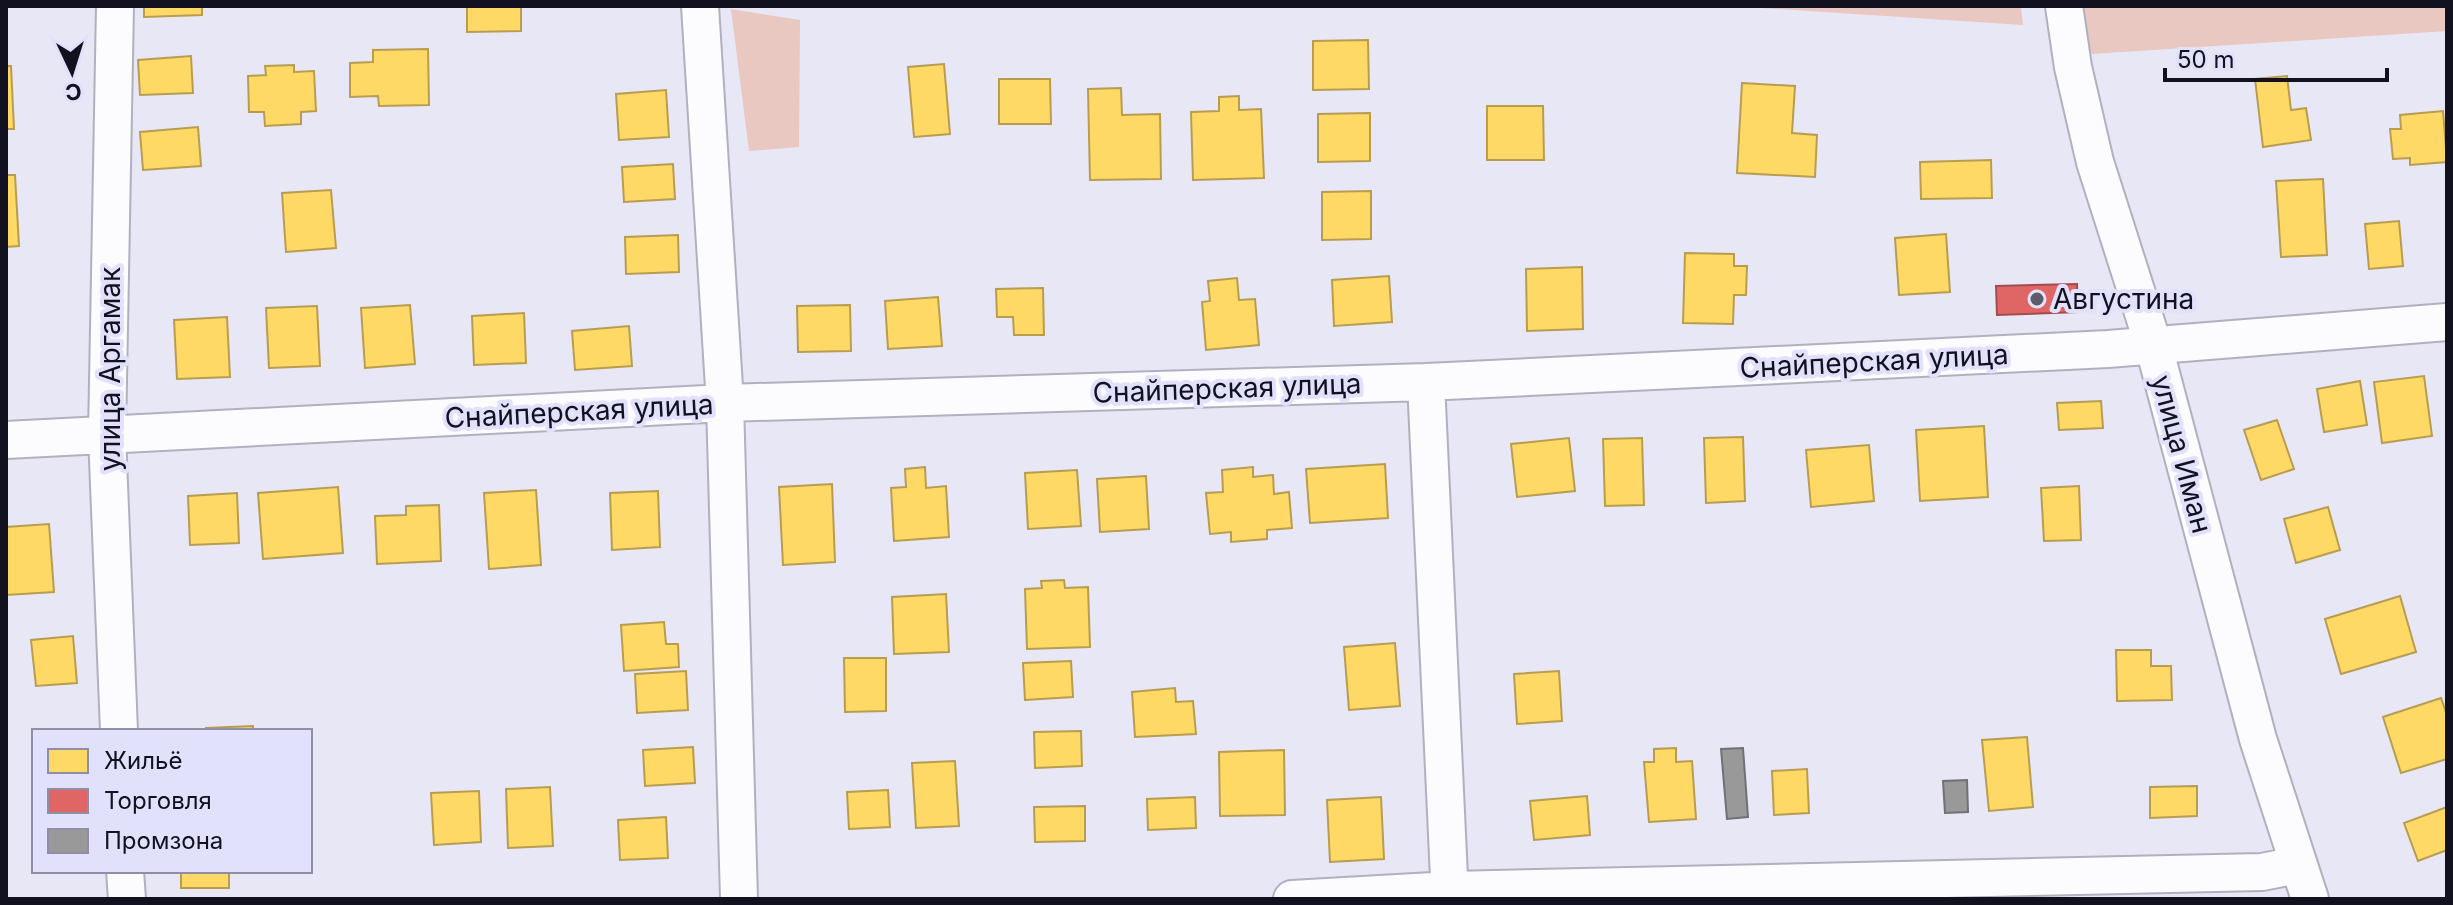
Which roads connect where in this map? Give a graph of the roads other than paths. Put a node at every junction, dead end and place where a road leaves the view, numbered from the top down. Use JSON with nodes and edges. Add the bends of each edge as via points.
{"nodes":[{"id":1,"x":115,"y":6,"type":"edge"},
{"id":2,"x":700,"y":6,"type":"edge"},
{"id":3,"x":2064,"y":6,"type":"edge"},
{"id":4,"x":2447,"y":322,"type":"edge"},
{"id":5,"x":2154,"y":347,"type":"junction"},
{"id":6,"x":1426,"y":382,"type":"junction"},
{"id":7,"x":725,"y":403,"type":"junction"},
{"id":8,"x":107,"y":435,"type":"junction"},
{"id":9,"x":6,"y":440,"type":"edge"},
{"id":10,"x":119,"y":729,"type":"edge"},
{"id":11,"x":2297,"y":865,"type":"junction"},
{"id":12,"x":125,"y":873,"type":"edge"},
{"id":13,"x":1450,"y":894,"type":"edge"},
{"id":14,"x":127,"y":899,"type":"edge"},
{"id":15,"x":739,"y":899,"type":"edge"},
{"id":16,"x":1292,"y":899,"type":"edge"},
{"id":17,"x":2310,"y":899,"type":"edge"}],
"edges":[{"from":1,"to":8,"type":"street","name":"улица Аргамак"},
{"from":2,"to":7,"type":"street"},
{"from":3,"to":5,"type":"street","name":"улица Иман","via":[[2095,162]]},
{"from":4,"to":5,"type":"street","name":"Снайперская улица"},
{"from":5,"to":6,"type":"street","name":"Снайперская улица"},
{"from":5,"to":11,"type":"street","name":"улица Иман","via":[[2258,739]]},
{"from":6,"to":7,"type":"street","name":"Снайперская улица"},
{"from":6,"to":13,"type":"street"},
{"from":7,"to":8,"type":"street","name":"Снайперская улица"},
{"from":7,"to":15,"type":"street"},
{"from":8,"to":9,"type":"street","name":"Снайперская улица"},
{"from":8,"to":10,"type":"street","name":"улица Аргамак"},
{"from":11,"to":13,"type":"street","via":[[2262,872]]},
{"from":11,"to":17,"type":"street","name":"улица Иман"},
{"from":12,"to":14,"type":"street"},
{"from":13,"to":16,"type":"street"}]}
